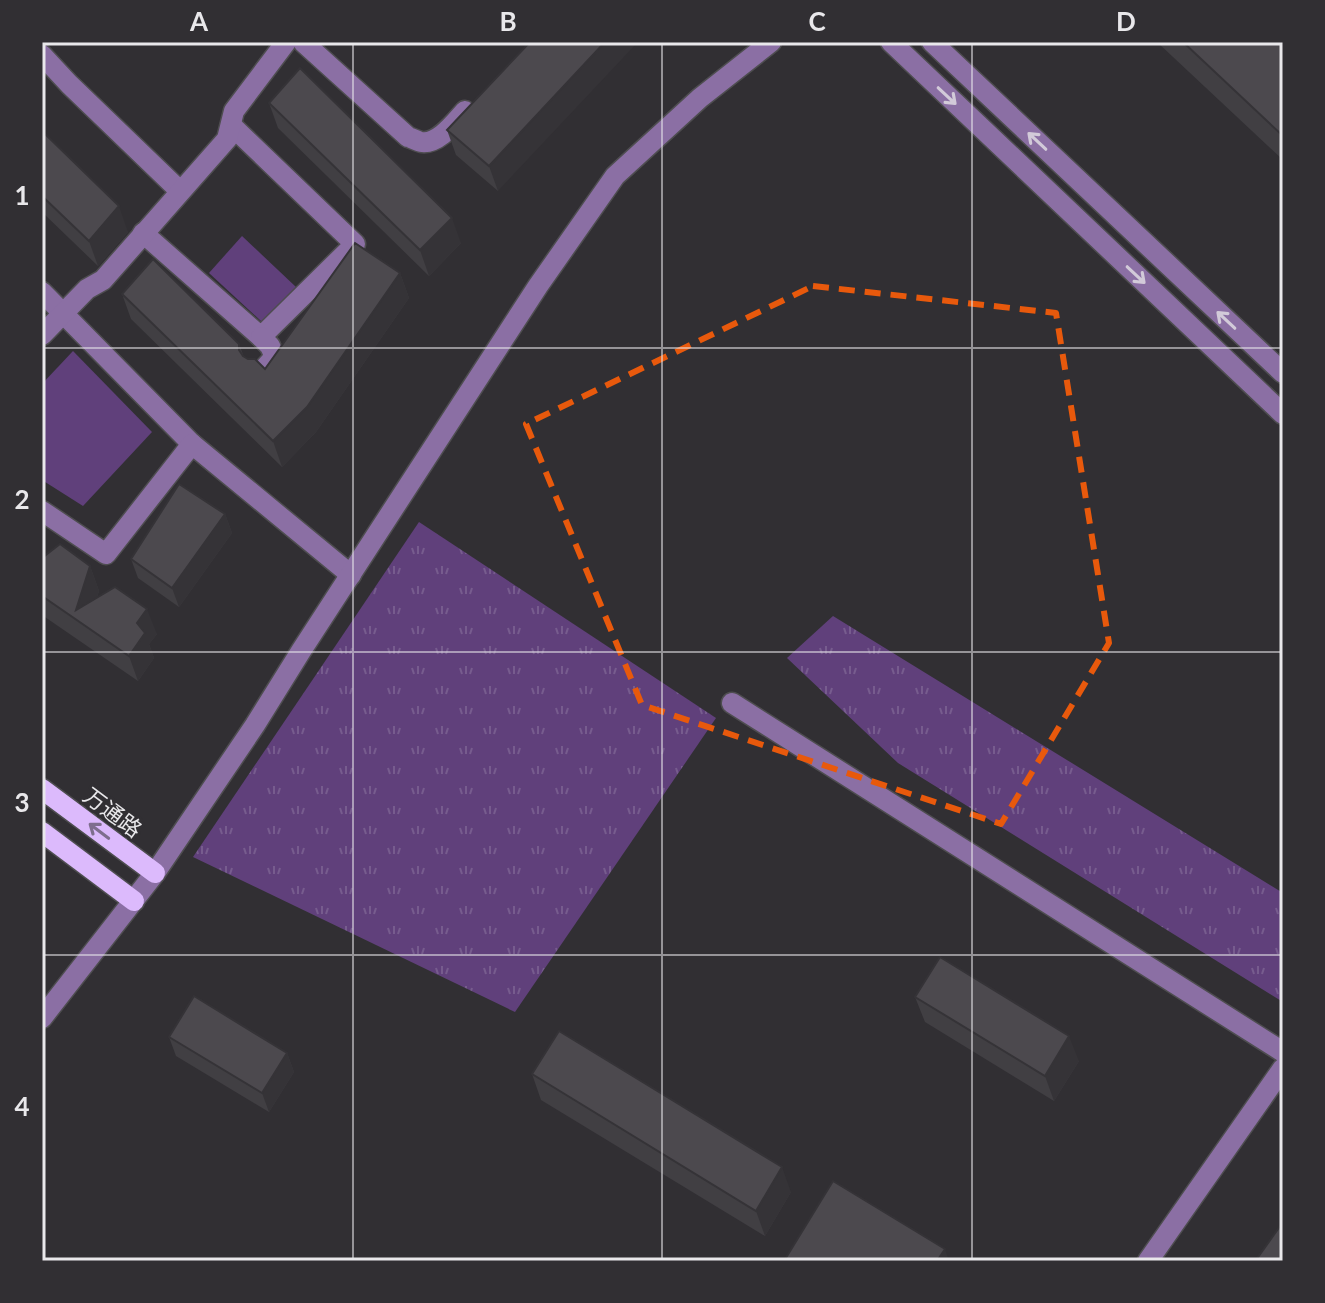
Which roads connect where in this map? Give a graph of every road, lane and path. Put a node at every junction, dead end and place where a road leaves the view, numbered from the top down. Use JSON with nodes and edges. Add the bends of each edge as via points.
{"nodes":[{"id":1,"x":286,"y":42,"type":"edge"},
{"id":2,"x":304,"y":42,"type":"edge"},
{"id":3,"x":771,"y":42,"type":"edge"},
{"id":4,"x":891,"y":42,"type":"edge"},
{"id":5,"x":932,"y":42,"type":"edge"},
{"id":6,"x":42,"y":55,"type":"edge"},
{"id":7,"x":481,"y":94,"type":"edge"},
{"id":8,"x":231,"y":125,"type":"junction"},
{"id":9,"x":180,"y":191,"type":"junction"},
{"id":10,"x":143,"y":233,"type":"junction"},
{"id":11,"x":42,"y":292,"type":"edge"},
{"id":12,"x":63,"y":313,"type":"junction"},
{"id":13,"x":42,"y":335,"type":"edge"},
{"id":14,"x":261,"y":337,"type":"junction"},
{"id":15,"x":261,"y":372,"type":"edge"},
{"id":16,"x":1283,"y":373,"type":"edge"},
{"id":17,"x":1283,"y":414,"type":"edge"},
{"id":18,"x":192,"y":444,"type":"junction"},
{"id":19,"x":42,"y":511,"type":"edge"},
{"id":20,"x":351,"y":575,"type":"junction"},
{"id":21,"x":732,"y":703,"type":"dead end"},
{"id":22,"x":42,"y":789,"type":"edge"},
{"id":23,"x":42,"y":832,"type":"edge"},
{"id":24,"x":155,"y":873,"type":"junction"},
{"id":25,"x":134,"y":901,"type":"junction"},
{"id":26,"x":42,"y":1018,"type":"edge"},
{"id":27,"x":1283,"y":1052,"type":"edge"},
{"id":28,"x":1283,"y":1068,"type":"edge"},
{"id":29,"x":1148,"y":1261,"type":"edge"}],
"edges":[{"from":1,"to":8,"type":"street","via":[[234,111]]},
{"from":2,"to":7,"type":"street","via":[[408,137],[421,142],[432,142]]},
{"from":3,"to":20,"type":"street","via":[[615,176]]},
{"from":4,"to":17,"type":"street","one_way":true},
{"from":16,"to":5,"type":"street","one_way":true},
{"from":6,"to":9,"type":"street"},
{"from":8,"to":9,"type":"street","via":[[227,139]]},
{"from":8,"to":14,"type":"street","via":[[355,244]]},
{"from":9,"to":10,"type":"street"},
{"from":10,"to":12,"type":"street","via":[[103,280]]},
{"from":10,"to":14,"type":"street"},
{"from":11,"to":12,"type":"street"},
{"from":12,"to":13,"type":"street"},
{"from":12,"to":18,"type":"street"},
{"from":14,"to":15,"type":"street","via":[[274,355]]},
{"from":18,"to":19,"type":"street","via":[[106,554]]},
{"from":18,"to":20,"type":"street"},
{"from":20,"to":24,"type":"street"},
{"from":21,"to":27,"type":"street"},
{"from":24,"to":22,"type":"main road","name":"万通路","one_way":true},
{"from":23,"to":25,"type":"main road"},
{"from":24,"to":25,"type":"street"},
{"from":25,"to":26,"type":"street"},
{"from":28,"to":29,"type":"street"}]}
